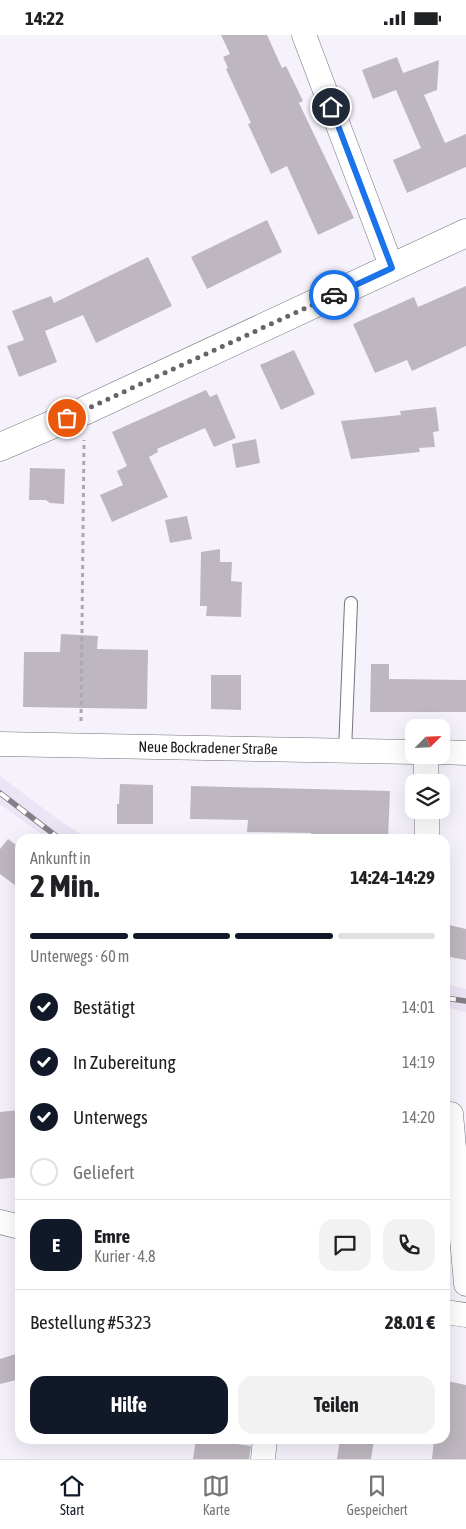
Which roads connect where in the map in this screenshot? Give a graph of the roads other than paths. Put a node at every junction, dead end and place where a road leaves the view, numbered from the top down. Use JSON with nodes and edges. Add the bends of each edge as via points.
{"nodes":[{"id":1,"x":304,"y":35,"type":"edge"},
{"id":2,"x":466,"y":233,"type":"edge"},
{"id":3,"x":392,"y":268,"type":"junction"},
{"id":4,"x":0,"y":447,"type":"edge"},
{"id":5,"x":352,"y":603,"type":"dead end"},
{"id":6,"x":0,"y":744,"type":"edge"},
{"id":7,"x":344,"y":751,"type":"junction"},
{"id":8,"x":405,"y":752,"type":"edge"},
{"id":9,"x":450,"y":752,"type":"edge"},
{"id":10,"x":466,"y":753,"type":"edge"},
{"id":11,"x":427,"y":819,"type":"edge"},
{"id":12,"x":427,"y":834,"type":"edge"},
{"id":13,"x":451,"y":1114,"type":"dead end"},
{"id":14,"x":0,"y":1222,"type":"edge"},
{"id":15,"x":15,"y":1226,"type":"edge"},
{"id":16,"x":466,"y":1284,"type":"edge"},
{"id":17,"x":450,"y":1313,"type":"edge"},
{"id":18,"x":466,"y":1315,"type":"edge"},
{"id":19,"x":264,"y":1444,"type":"edge"},
{"id":20,"x":263,"y":1459,"type":"edge"}],
"edges":[{"from":1,"to":3,"type":"street"},
{"from":2,"to":3,"type":"street"},
{"from":3,"to":4,"type":"street"},
{"from":5,"to":7,"type":"lane"},
{"from":6,"to":7,"type":"street","name":"Neue Bockradener Straße"},
{"from":7,"to":8,"type":"street","name":"Neue Bockradener Straße"},
{"from":9,"to":10,"type":"street"},
{"from":11,"to":12,"type":"street"},
{"from":13,"to":16,"type":"street"},
{"from":14,"to":15,"type":"street"},
{"from":17,"to":18,"type":"street"},
{"from":19,"to":20,"type":"street"}]}
